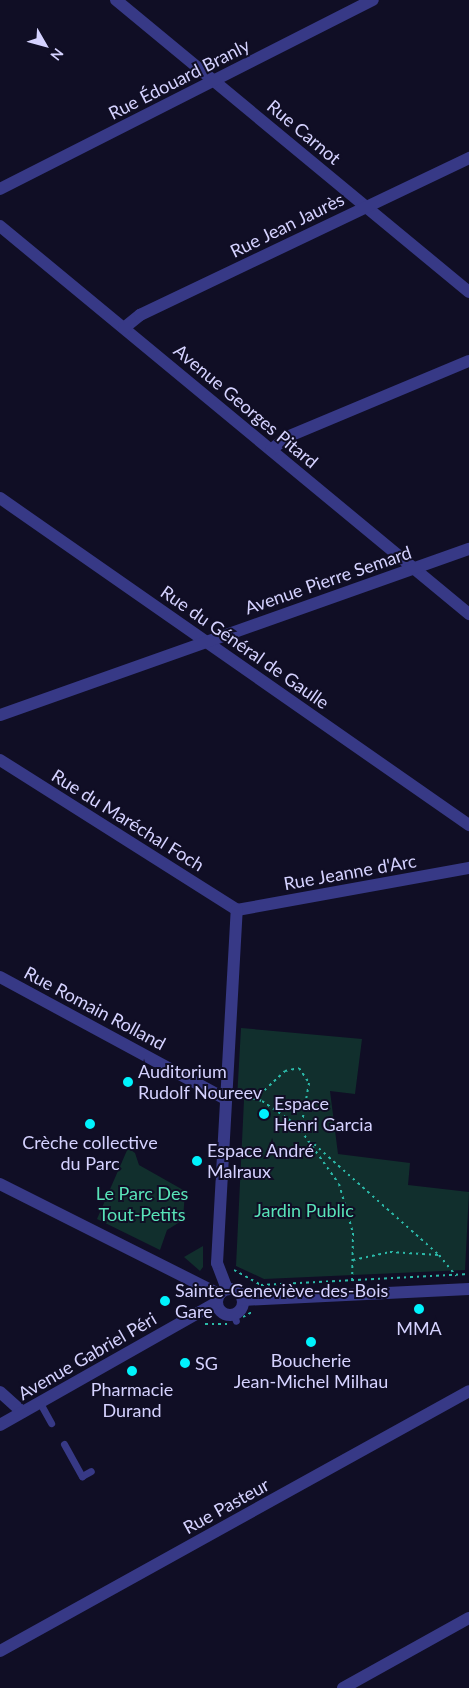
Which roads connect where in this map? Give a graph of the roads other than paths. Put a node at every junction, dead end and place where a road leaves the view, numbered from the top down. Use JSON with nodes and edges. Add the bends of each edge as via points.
{"nodes":[{"id":1,"x":116,"y":0,"type":"edge"},
{"id":2,"x":373,"y":0,"type":"edge"},
{"id":3,"x":215,"y":81,"type":"junction"},
{"id":4,"x":469,"y":158,"type":"edge"},
{"id":5,"x":0,"y":189,"type":"edge"},
{"id":6,"x":366,"y":207,"type":"junction"},
{"id":7,"x":0,"y":226,"type":"edge"},
{"id":8,"x":469,"y":292,"type":"edge"},
{"id":9,"x":124,"y":328,"type":"junction"},
{"id":10,"x":469,"y":361,"type":"edge"},
{"id":11,"x":271,"y":450,"type":"junction"},
{"id":12,"x":0,"y":498,"type":"edge"},
{"id":13,"x":469,"y":549,"type":"edge"},
{"id":14,"x":413,"y":567,"type":"junction"},
{"id":15,"x":469,"y":614,"type":"edge"},
{"id":16,"x":206,"y":641,"type":"junction"},
{"id":17,"x":0,"y":715,"type":"edge"},
{"id":18,"x":0,"y":760,"type":"edge"},
{"id":19,"x":469,"y":825,"type":"edge"},
{"id":20,"x":469,"y":868,"type":"edge"},
{"id":21,"x":237,"y":910,"type":"junction"},
{"id":22,"x":0,"y":978,"type":"edge"},
{"id":23,"x":226,"y":1096,"type":"junction"},
{"id":24,"x":0,"y":1184,"type":"edge"},
{"id":25,"x":217,"y":1263,"type":"junction"},
{"id":26,"x":200,"y":1283,"type":"junction"},
{"id":27,"x":469,"y":1289,"type":"edge"},
{"id":28,"x":221,"y":1295,"type":"junction"},
{"id":29,"x":243,"y":1300,"type":"junction"},
{"id":30,"x":469,"y":1391,"type":"edge"},
{"id":31,"x":0,"y":1392,"type":"edge"},
{"id":32,"x":40,"y":1402,"type":"junction"},
{"id":33,"x":22,"y":1412,"type":"junction"},
{"id":34,"x":52,"y":1422,"type":"dead end"},
{"id":35,"x":0,"y":1425,"type":"edge"},
{"id":36,"x":64,"y":1444,"type":"dead end"},
{"id":37,"x":91,"y":1471,"type":"dead end"},
{"id":38,"x":469,"y":1618,"type":"edge"},
{"id":39,"x":0,"y":1651,"type":"edge"},
{"id":40,"x":343,"y":1688,"type":"edge"}],
"edges":[{"from":1,"to":3,"type":"street","name":"Rue Carnot"},
{"from":2,"to":3,"type":"street","name":"Rue Édouard Branly"},
{"from":3,"to":5,"type":"street","name":"Rue Édouard Branly"},
{"from":3,"to":6,"type":"street","name":"Rue Carnot"},
{"from":4,"to":6,"type":"street","name":"Rue Jean Jaurès"},
{"from":6,"to":8,"type":"street","name":"Rue Carnot"},
{"from":6,"to":9,"type":"street","name":"Rue Jean Jaurès","via":[[140,315]]},
{"from":7,"to":9,"type":"street","name":"Avenue Georges Pitard"},
{"from":9,"to":11,"type":"street","name":"Avenue Georges Pitard"},
{"from":10,"to":11,"type":"street","via":[[287,437]]},
{"from":11,"to":14,"type":"street","name":"Avenue Georges Pitard"},
{"from":12,"to":16,"type":"street","name":"Rue du Général de Gaulle"},
{"from":13,"to":14,"type":"street","name":"Avenue Pierre Semard"},
{"from":14,"to":15,"type":"street","name":"Avenue Georges Pitard"},
{"from":14,"to":16,"type":"street","name":"Avenue Pierre Semard"},
{"from":16,"to":17,"type":"street","name":"Avenue Pierre Semard"},
{"from":16,"to":19,"type":"street","name":"Rue du Général de Gaulle"},
{"from":18,"to":21,"type":"street","name":"Rue du Maréchal Foch"},
{"from":20,"to":21,"type":"street","name":"Rue Jeanne d'Arc"},
{"from":21,"to":23,"type":"street"},
{"from":22,"to":23,"type":"street","name":"Rue Romain Rolland","via":[[93,1032]]},
{"from":23,"to":25,"type":"street"},
{"from":24,"to":26,"type":"street"},
{"from":25,"to":26,"type":"street"},
{"from":25,"to":28,"type":"street"},
{"from":26,"to":28,"type":"street"},
{"from":27,"to":29,"type":"street"},
{"from":28,"to":29,"type":"street","via":[[239,1292]]},
{"from":28,"to":29,"type":"street","via":[[222,1313],[235,1318]]},
{"from":28,"to":32,"type":"street","name":"Avenue Gabriel Péri"},
{"from":30,"to":39,"type":"street","name":"Rue Pasteur"},
{"from":31,"to":33,"type":"street"},
{"from":32,"to":33,"type":"street","name":"Avenue Gabriel Péri"},
{"from":32,"to":34,"type":"lane"},
{"from":33,"to":35,"type":"street","name":"Avenue Gabriel Péri"},
{"from":36,"to":37,"type":"lane","via":[[82,1476]]},
{"from":38,"to":40,"type":"street"}]}
